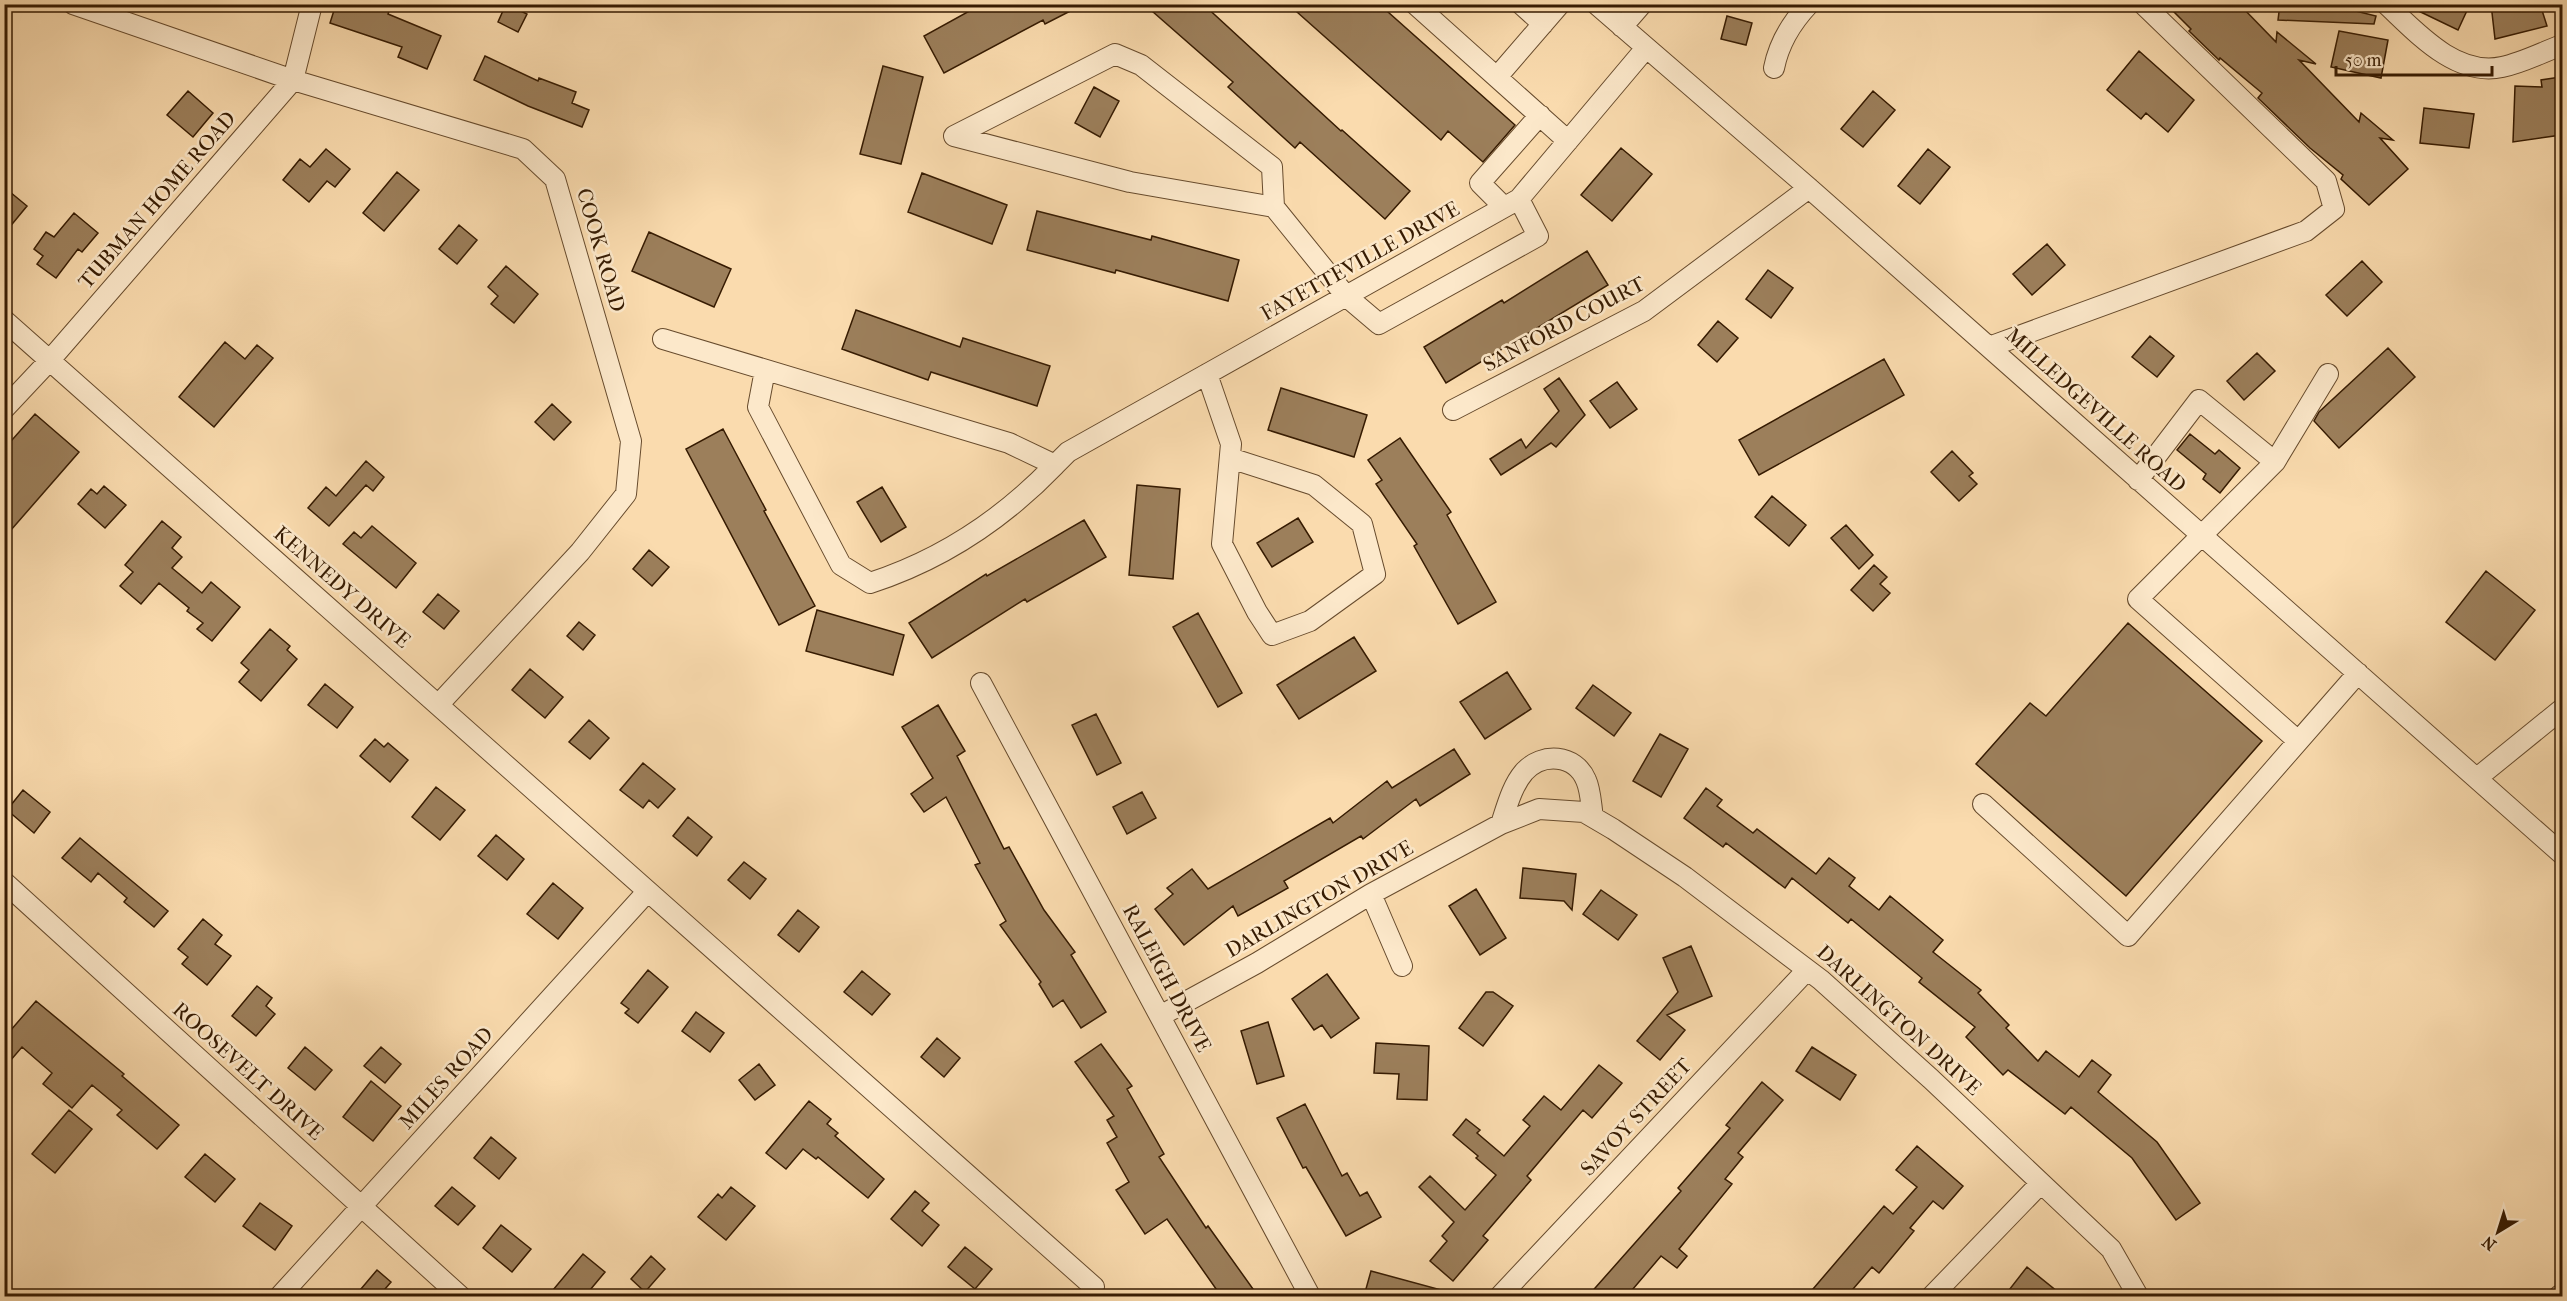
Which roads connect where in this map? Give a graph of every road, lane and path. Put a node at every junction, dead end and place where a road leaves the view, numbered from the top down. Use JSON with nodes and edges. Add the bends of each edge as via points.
{"nodes":[{"id":1,"x":73,"y":4,"type":"edge"},
{"id":2,"x":312,"y":4,"type":"edge"},
{"id":3,"x":1415,"y":4,"type":"edge"},
{"id":4,"x":1521,"y":4,"type":"edge"},
{"id":5,"x":1560,"y":4,"type":"edge"},
{"id":6,"x":1596,"y":4,"type":"edge"},
{"id":7,"x":1642,"y":4,"type":"edge"},
{"id":8,"x":1809,"y":4,"type":"edge"},
{"id":9,"x":2143,"y":4,"type":"edge"},
{"id":10,"x":2386,"y":4,"type":"edge"},
{"id":11,"x":1543,"y":24,"type":"junction"},
{"id":12,"x":1622,"y":27,"type":"junction"},
{"id":13,"x":2562,"y":45,"type":"edge"},
{"id":14,"x":1646,"y":48,"type":"junction"},
{"id":15,"x":1774,"y":68,"type":"dead end"},
{"id":16,"x":1497,"y":77,"type":"junction"},
{"id":17,"x":293,"y":80,"type":"junction"},
{"id":18,"x":1540,"y":115,"type":"junction"},
{"id":19,"x":1568,"y":141,"type":"junction"},
{"id":20,"x":1809,"y":188,"type":"junction"},
{"id":21,"x":1511,"y":203,"type":"junction"},
{"id":22,"x":1274,"y":207,"type":"junction"},
{"id":23,"x":1346,"y":296,"type":"junction"},
{"id":24,"x":4,"y":320,"type":"edge"},
{"id":25,"x":663,"y":339,"type":"dead end"},
{"id":26,"x":1989,"y":347,"type":"junction"},
{"id":27,"x":50,"y":360,"type":"junction"},
{"id":28,"x":765,"y":370,"type":"junction"},
{"id":29,"x":1207,"y":374,"type":"junction"},
{"id":30,"x":2328,"y":374,"type":"dead end"},
{"id":31,"x":4,"y":409,"type":"edge"},
{"id":32,"x":1454,"y":410,"type":"dead end"},
{"id":33,"x":1230,"y":458,"type":"junction"},
{"id":34,"x":2275,"y":462,"type":"junction"},
{"id":35,"x":1055,"y":465,"type":"junction"},
{"id":36,"x":2138,"y":480,"type":"junction"},
{"id":37,"x":2201,"y":536,"type":"junction"},
{"id":38,"x":2358,"y":673,"type":"junction"},
{"id":39,"x":981,"y":683,"type":"dead end"},
{"id":40,"x":439,"y":704,"type":"junction"},
{"id":41,"x":2562,"y":709,"type":"edge"},
{"id":42,"x":2298,"y":741,"type":"junction"},
{"id":43,"x":2477,"y":778,"type":"junction"},
{"id":44,"x":1983,"y":804,"type":"dead end"},
{"id":45,"x":1593,"y":817,"type":"junction"},
{"id":46,"x":1502,"y":824,"type":"junction"},
{"id":47,"x":2562,"y":854,"type":"edge"},
{"id":48,"x":4,"y":882,"type":"edge"},
{"id":49,"x":647,"y":892,"type":"junction"},
{"id":50,"x":1371,"y":894,"type":"junction"},
{"id":51,"x":1402,"y":966,"type":"dead end"},
{"id":52,"x":1807,"y":970,"type":"junction"},
{"id":53,"x":1160,"y":1016,"type":"junction"},
{"id":54,"x":2041,"y":1183,"type":"junction"},
{"id":55,"x":362,"y":1207,"type":"junction"},
{"id":56,"x":1094,"y":1287,"type":"dead end"},
{"id":57,"x":280,"y":1296,"type":"edge"},
{"id":58,"x":460,"y":1296,"type":"edge"},
{"id":59,"x":1310,"y":1296,"type":"edge"},
{"id":60,"x":1500,"y":1296,"type":"edge"},
{"id":61,"x":1932,"y":1296,"type":"edge"},
{"id":62,"x":2138,"y":1296,"type":"edge"}],
"edges":[{"from":1,"to":17,"type":"street","name":"COOK ROAD"},
{"from":2,"to":17,"type":"street","name":"TUBMAN HOME ROAD"},
{"from":3,"to":16,"type":"street"},
{"from":4,"to":11,"type":"street"},
{"from":5,"to":11,"type":"street"},
{"from":6,"to":12,"type":"street","name":"MILLEDGEVILLE ROAD"},
{"from":7,"to":12,"type":"street"},
{"from":8,"to":15,"type":"street","via":[[1778,47]]},
{"from":9,"to":26,"type":"street","via":[[2326,181],[2334,209],[2306,231]]},
{"from":10,"to":13,"type":"street","via":[[2452,59],[2475,69],[2502,67]]},
{"from":11,"to":16,"type":"street"},
{"from":12,"to":14,"type":"street","name":"MILLEDGEVILLE ROAD"},
{"from":14,"to":19,"type":"street","name":"FAYETTEVILLE DRIVE"},
{"from":14,"to":20,"type":"street","name":"MILLEDGEVILLE ROAD"},
{"from":16,"to":18,"type":"street"},
{"from":17,"to":27,"type":"street","name":"TUBMAN HOME ROAD"},
{"from":17,"to":40,"type":"street","name":"COOK ROAD","via":[[523,149],[555,179],[631,441],[626,494],[580,552]]},
{"from":18,"to":19,"type":"street"},
{"from":18,"to":21,"type":"street","via":[[1480,183]]},
{"from":19,"to":21,"type":"street","name":"FAYETTEVILLE DRIVE"},
{"from":20,"to":26,"type":"street","name":"MILLEDGEVILLE ROAD"},
{"from":20,"to":32,"type":"street","name":"SANFORD COURT","via":[[1644,311]]},
{"from":21,"to":23,"type":"street","name":"FAYETTEVILLE DRIVE"},
{"from":21,"to":23,"type":"street","via":[[1538,236],[1379,324]]},
{"from":22,"to":22,"type":"street","via":[[1130,182],[954,136],[1115,54],[1141,65],[1272,167]]},
{"from":22,"to":23,"type":"street"},
{"from":23,"to":29,"type":"street","name":"FAYETTEVILLE DRIVE"},
{"from":24,"to":27,"type":"street","name":"KENNEDY DRIVE"},
{"from":25,"to":28,"type":"street"},
{"from":26,"to":36,"type":"street","name":"MILLEDGEVILLE ROAD"},
{"from":27,"to":31,"type":"street","name":"TUBMAN HOME ROAD"},
{"from":27,"to":40,"type":"street","name":"KENNEDY DRIVE"},
{"from":28,"to":35,"type":"street","via":[[1010,443]]},
{"from":28,"to":35,"type":"street","name":"FAYETTEVILLE DRIVE","via":[[758,407],[841,566],[870,583],[903,572],[960,543],[1028,493]]},
{"from":29,"to":33,"type":"street","via":[[1231,444]]},
{"from":29,"to":35,"type":"street","name":"FAYETTEVILLE DRIVE","via":[[1068,452]]},
{"from":30,"to":34,"type":"street"},
{"from":33,"to":33,"type":"street","via":[[1222,544],[1272,635],[1310,621],[1375,574],[1362,524],[1314,485]]},
{"from":34,"to":36,"type":"street","via":[[2199,400]]},
{"from":34,"to":37,"type":"street"},
{"from":36,"to":37,"type":"street","name":"MILLEDGEVILLE ROAD"},
{"from":37,"to":38,"type":"street","name":"MILLEDGEVILLE ROAD"},
{"from":37,"to":42,"type":"street","via":[[2138,599]]},
{"from":38,"to":42,"type":"street"},
{"from":38,"to":43,"type":"street","name":"MILLEDGEVILLE ROAD"},
{"from":39,"to":53,"type":"street","name":"RALEIGH DRIVE"},
{"from":40,"to":49,"type":"street","name":"KENNEDY DRIVE"},
{"from":41,"to":43,"type":"street"},
{"from":42,"to":44,"type":"street","via":[[2128,936]]},
{"from":43,"to":47,"type":"street","name":"MILLEDGEVILLE ROAD"},
{"from":45,"to":46,"type":"street","name":"DARLINGTON DRIVE","via":[[1584,812],[1539,809]]},
{"from":45,"to":46,"type":"street","via":[[1587,781],[1579,768],[1567,759],[1551,758],[1531,765],[1522,774]]},
{"from":45,"to":52,"type":"street","name":"DARLINGTON DRIVE","via":[[1686,877]]},
{"from":46,"to":50,"type":"street","name":"DARLINGTON DRIVE"},
{"from":48,"to":55,"type":"street","name":"ROOSEVELT DRIVE"},
{"from":49,"to":55,"type":"street","name":"MILES ROAD"},
{"from":49,"to":56,"type":"street","name":"KENNEDY DRIVE"},
{"from":50,"to":51,"type":"street"},
{"from":50,"to":53,"type":"street","name":"DARLINGTON DRIVE"},
{"from":52,"to":54,"type":"street","name":"DARLINGTON DRIVE"},
{"from":52,"to":60,"type":"street","name":"SAVOY STREET"},
{"from":53,"to":59,"type":"street","name":"RALEIGH DRIVE"},
{"from":54,"to":61,"type":"street"},
{"from":54,"to":62,"type":"street","name":"DARLINGTON DRIVE","via":[[2111,1250]]},
{"from":55,"to":57,"type":"street","name":"MILES ROAD"},
{"from":55,"to":58,"type":"street","name":"ROOSEVELT DRIVE"}]}
